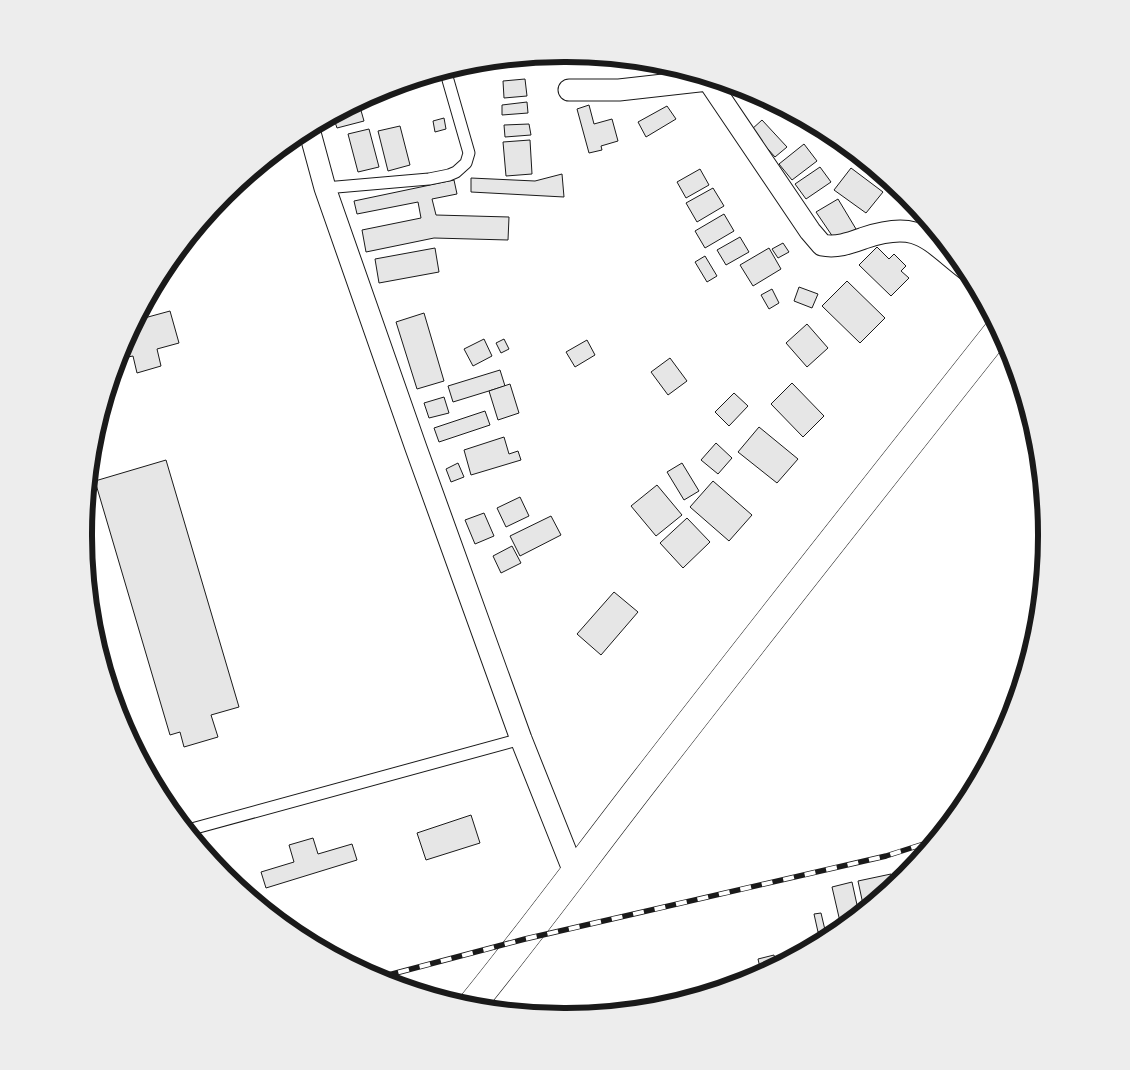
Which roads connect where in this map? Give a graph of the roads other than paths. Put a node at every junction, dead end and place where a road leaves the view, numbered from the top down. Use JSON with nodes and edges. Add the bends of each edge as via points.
{"nodes":[{"id":1,"x":448,"y":80,"type":"dead end"},
{"id":2,"x":693,"y":81,"type":"edge"},
{"id":3,"x":713,"y":87,"type":"edge"},
{"id":4,"x":569,"y":90,"type":"dead end"},
{"id":5,"x":311,"y":137,"type":"edge"},
{"id":6,"x":325,"y":188,"type":"junction"},
{"id":7,"x":944,"y":252,"type":"edge"},
{"id":8,"x":994,"y":336,"type":"edge"},
{"id":9,"x":521,"y":739,"type":"junction"},
{"id":10,"x":194,"y":828,"type":"edge"},
{"id":11,"x":574,"y":872,"type":"junction"},
{"id":12,"x":477,"y":999,"type":"edge"}],
"edges":[{"from":1,"to":6,"type":"lane","via":[[468,153],[462,168],[449,175],[429,179]]},
{"from":2,"to":4,"type":"street","via":[[619,90]]},
{"from":3,"to":7,"type":"street","via":[[822,244],[844,245],[898,230],[921,235]]},
{"from":5,"to":6,"type":"street"},
{"from":6,"to":9,"type":"street"},
{"from":8,"to":11,"type":"main road"},
{"from":9,"to":10,"type":"lane"},
{"from":9,"to":11,"type":"street"},
{"from":11,"to":12,"type":"main road"}]}
